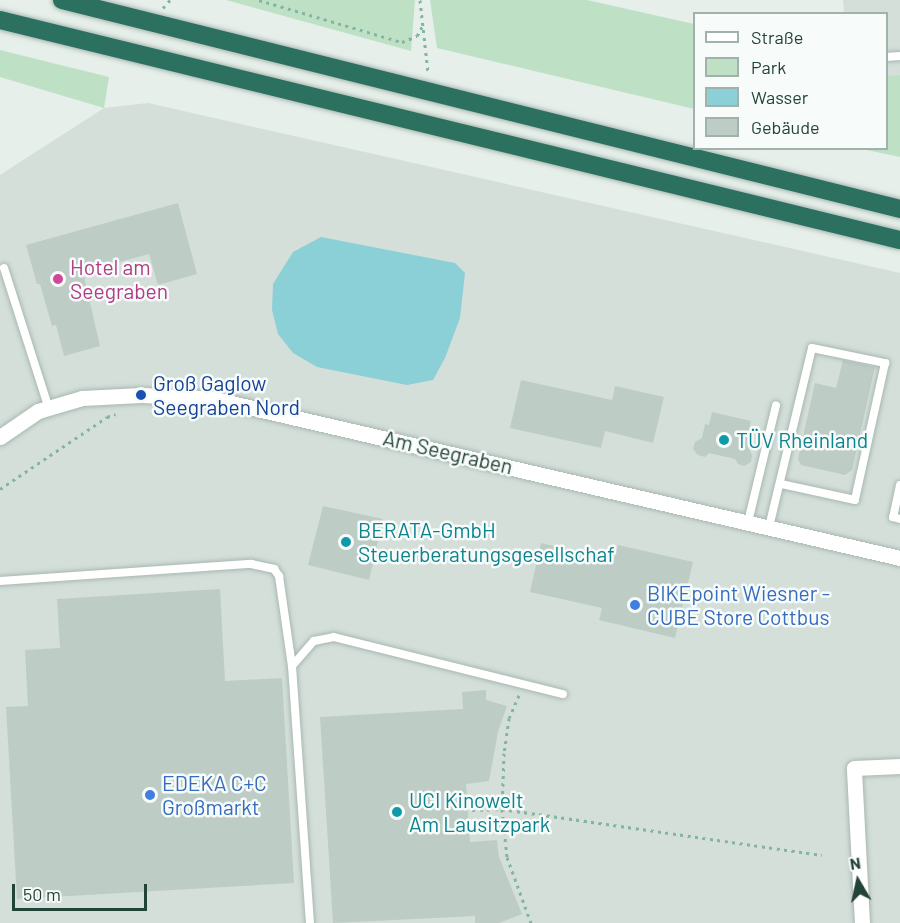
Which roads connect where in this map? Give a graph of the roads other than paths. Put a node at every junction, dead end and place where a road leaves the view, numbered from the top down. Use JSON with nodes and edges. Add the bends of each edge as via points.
{"nodes":[{"id":1,"x":62,"y":0,"type":"edge"},
{"id":2,"x":0,"y":20,"type":"edge"},
{"id":3,"x":900,"y":209,"type":"edge"},
{"id":4,"x":900,"y":240,"type":"edge"},
{"id":5,"x":4,"y":268,"type":"dead end"},
{"id":6,"x":776,"y":405,"type":"dead end"},
{"id":7,"x":48,"y":406,"type":"junction"},
{"id":8,"x":0,"y":437,"type":"edge"},
{"id":9,"x":781,"y":484,"type":"junction"},
{"id":10,"x":900,"y":485,"type":"edge"},
{"id":11,"x":900,"y":519,"type":"edge"},
{"id":12,"x":748,"y":522,"type":"junction"},
{"id":13,"x":769,"y":527,"type":"junction"},
{"id":14,"x":900,"y":558,"type":"edge"},
{"id":15,"x":0,"y":580,"type":"edge"},
{"id":16,"x":292,"y":666,"type":"junction"},
{"id":17,"x":563,"y":694,"type":"dead end"},
{"id":18,"x":900,"y":766,"type":"edge"},
{"id":19,"x":310,"y":923,"type":"edge"},
{"id":20,"x":862,"y":923,"type":"edge"}],
"edges":[{"from":1,"to":3,"type":"highway"},
{"from":2,"to":4,"type":"highway"},
{"from":5,"to":7,"type":"lane"},
{"from":6,"to":12,"type":"lane"},
{"from":7,"to":8,"type":"street","name":"Am Seegraben"},
{"from":7,"to":12,"type":"street","name":"Am Seegraben","via":[[82,398],[141,395],[235,402]]},
{"from":9,"to":9,"type":"lane","via":[[812,348],[885,363],[855,500]]},
{"from":9,"to":13,"type":"lane"},
{"from":10,"to":11,"type":"lane","via":[[893,517]]},
{"from":12,"to":13,"type":"street","name":"Am Seegraben"},
{"from":13,"to":14,"type":"street","name":"Am Seegraben"},
{"from":15,"to":16,"type":"lane","via":[[251,564],[274,569],[279,576]]},
{"from":16,"to":17,"type":"lane","via":[[314,641],[333,637]]},
{"from":16,"to":19,"type":"lane"},
{"from":18,"to":20,"type":"street","via":[[854,768]]}]}
